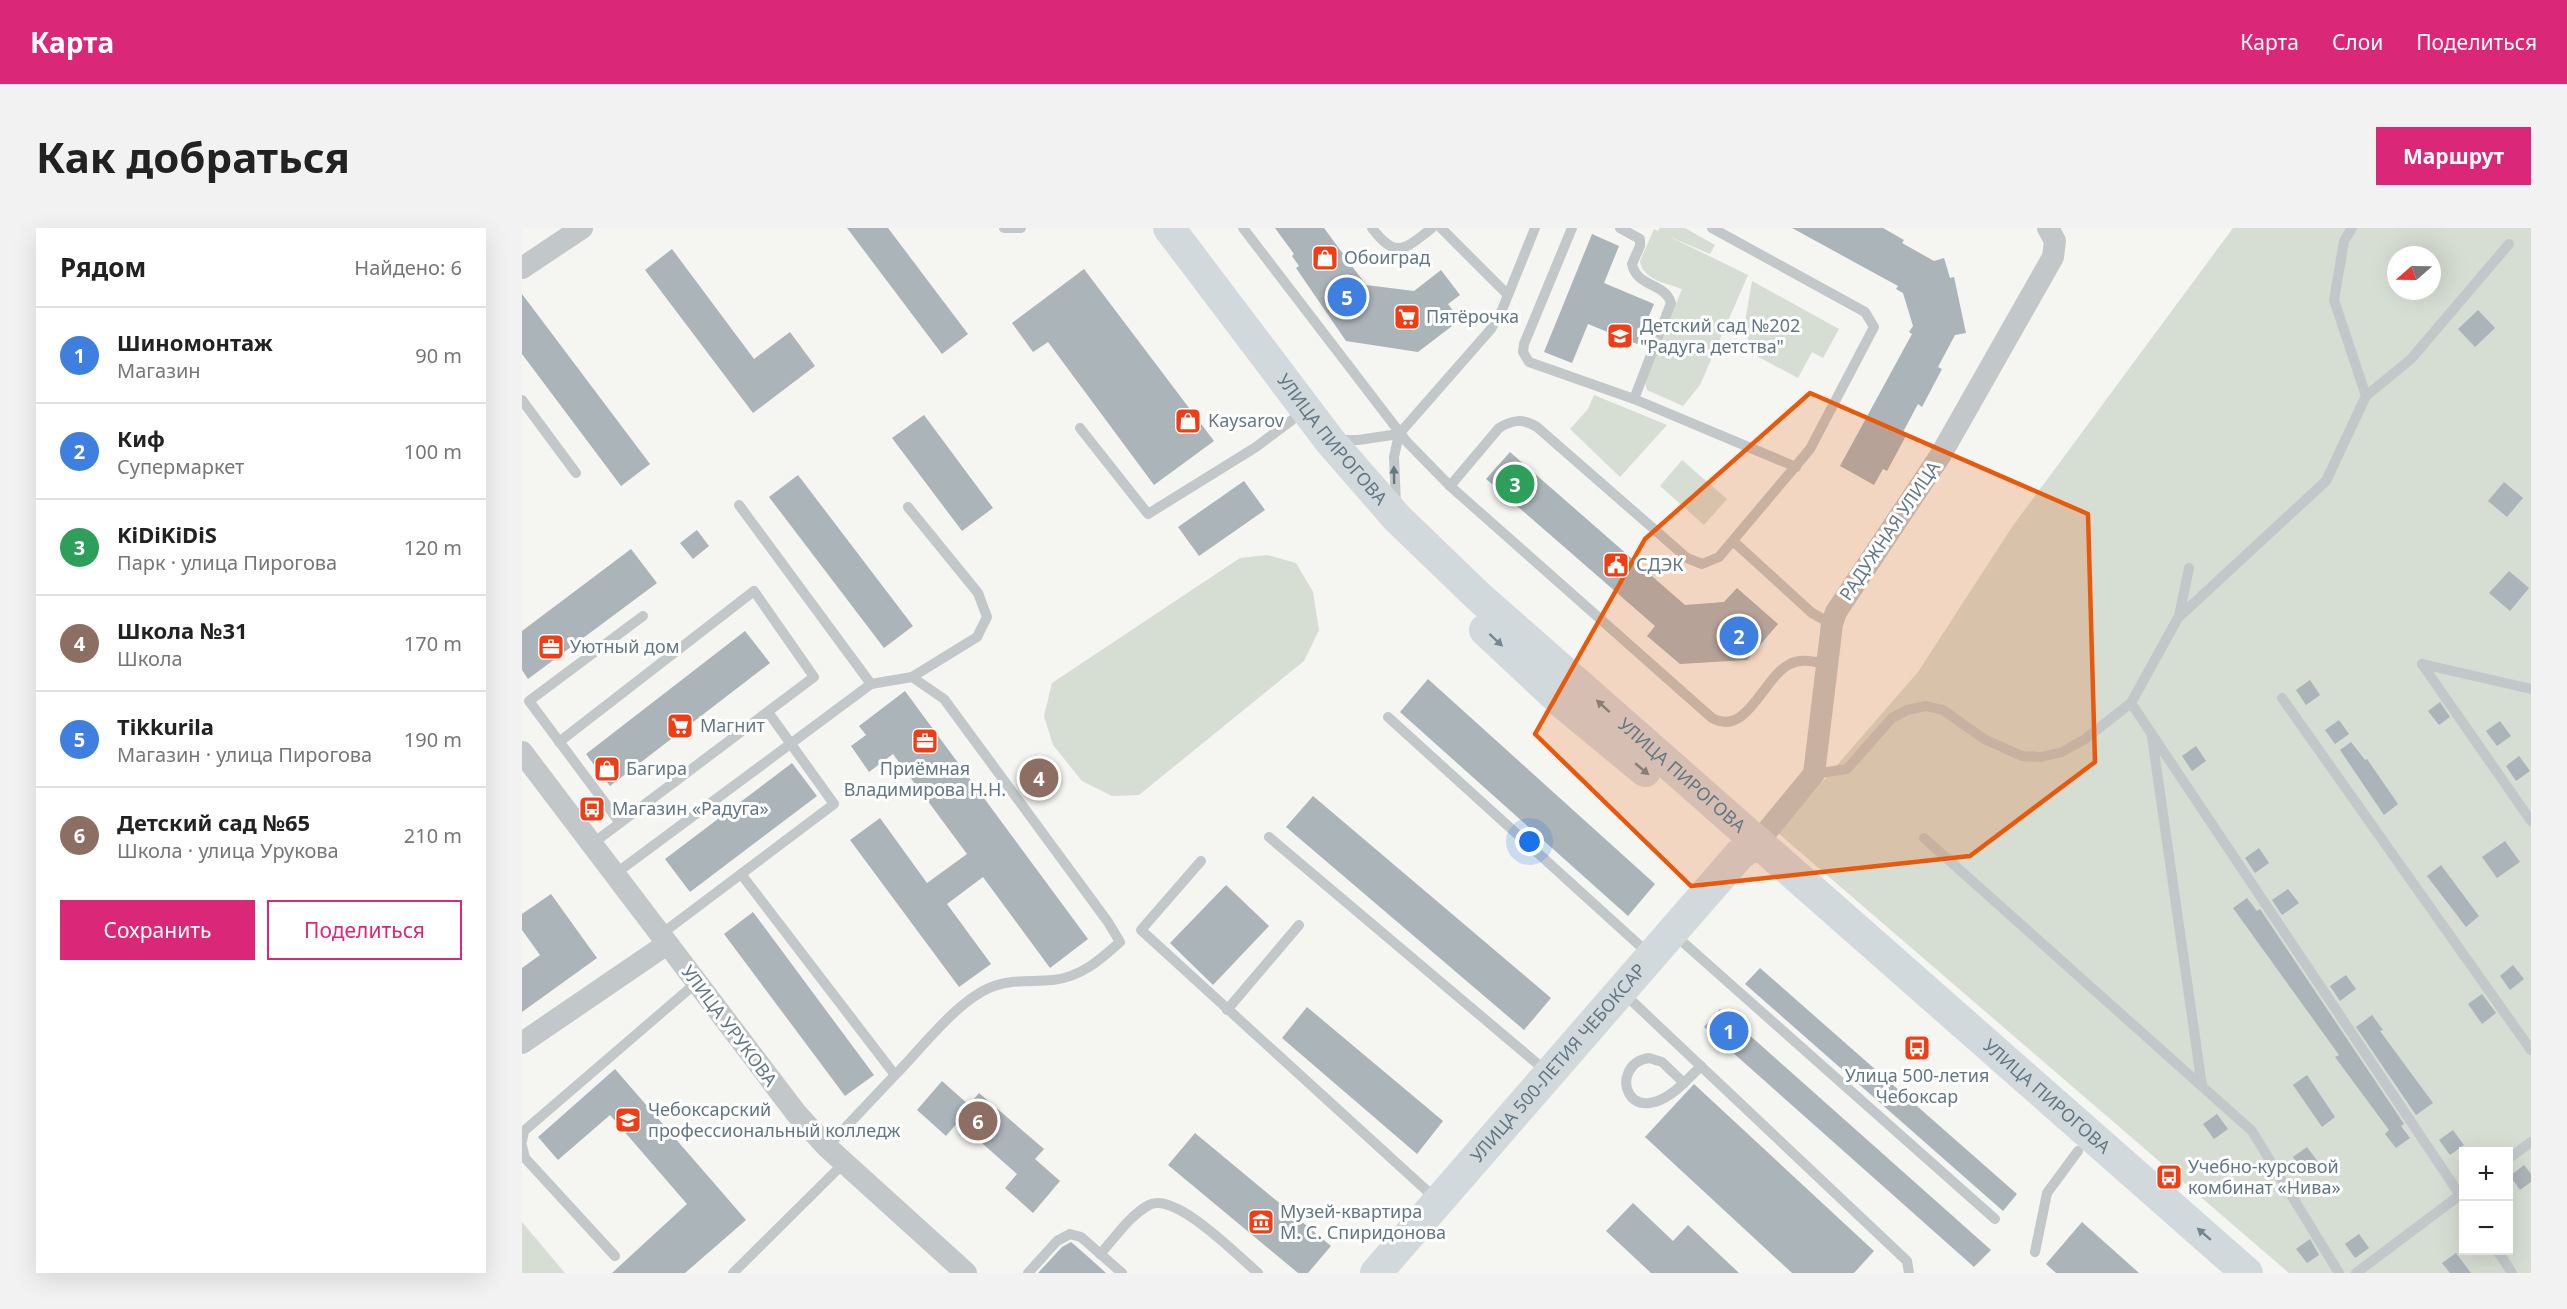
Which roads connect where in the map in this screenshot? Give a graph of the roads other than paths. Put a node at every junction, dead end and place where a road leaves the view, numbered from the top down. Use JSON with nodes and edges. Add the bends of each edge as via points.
{"nodes":[{"id":1,"x":582,"y":228,"type":"edge"},
{"id":2,"x":1004,"y":228,"type":"edge"},
{"id":3,"x":1021,"y":228,"type":"edge"},
{"id":4,"x":1146,"y":228,"type":"edge"},
{"id":5,"x":1169,"y":228,"type":"edge"},
{"id":6,"x":1243,"y":228,"type":"edge"},
{"id":7,"x":1372,"y":228,"type":"edge"},
{"id":8,"x":1432,"y":228,"type":"edge"},
{"id":9,"x":1441,"y":228,"type":"edge"},
{"id":10,"x":1572,"y":228,"type":"edge"},
{"id":11,"x":1620,"y":228,"type":"edge"},
{"id":12,"x":1712,"y":228,"type":"edge"},
{"id":13,"x":2048,"y":228,"type":"edge"},
{"id":14,"x":2352,"y":228,"type":"edge"},
{"id":15,"x":1534,"y":229,"type":"edge"},
{"id":16,"x":2509,"y":244,"type":"dead end"},
{"id":17,"x":522,"y":268,"type":"edge"},
{"id":18,"x":1508,"y":295,"type":"junction"},
{"id":19,"x":2366,"y":396,"type":"junction"},
{"id":20,"x":1634,"y":399,"type":"junction"},
{"id":21,"x":522,"y":400,"type":"edge"},
{"id":22,"x":1292,"y":420,"type":"junction"},
{"id":23,"x":1080,"y":428,"type":"dead end"},
{"id":24,"x":1399,"y":434,"type":"junction"},
{"id":25,"x":1324,"y":446,"type":"junction"},
{"id":26,"x":1796,"y":466,"type":"junction"},
{"id":27,"x":576,"y":473,"type":"dead end"},
{"id":28,"x":1450,"y":486,"type":"junction"},
{"id":29,"x":739,"y":506,"type":"dead end"},
{"id":30,"x":909,"y":507,"type":"dead end"},
{"id":31,"x":1391,"y":524,"type":"junction"},
{"id":32,"x":1733,"y":541,"type":"junction"},
{"id":33,"x":2189,"y":568,"type":"dead end"},
{"id":34,"x":643,"y":616,"type":"dead end"},
{"id":35,"x":2180,"y":616,"type":"junction"},
{"id":36,"x":1832,"y":624,"type":"junction"},
{"id":37,"x":1827,"y":664,"type":"junction"},
{"id":38,"x":912,"y":677,"type":"junction"},
{"id":39,"x":871,"y":684,"type":"junction"},
{"id":40,"x":2531,"y":689,"type":"edge"},
{"id":41,"x":2282,"y":698,"type":"dead end"},
{"id":42,"x":2131,"y":703,"type":"junction"},
{"id":43,"x":768,"y":712,"type":"junction"},
{"id":44,"x":1388,"y":717,"type":"dead end"},
{"id":45,"x":2151,"y":734,"type":"junction"},
{"id":46,"x":559,"y":742,"type":"junction"},
{"id":47,"x":791,"y":742,"type":"junction"},
{"id":48,"x":522,"y":752,"type":"edge"},
{"id":49,"x":1814,"y":774,"type":"junction"},
{"id":50,"x":2531,"y":821,"type":"edge"},
{"id":51,"x":620,"y":823,"type":"junction"},
{"id":52,"x":1269,"y":837,"type":"dead end"},
{"id":53,"x":1924,"y":838,"type":"dead end"},
{"id":54,"x":592,"y":844,"type":"junction"},
{"id":55,"x":1750,"y":853,"type":"junction"},
{"id":56,"x":1201,"y":861,"type":"dead end"},
{"id":57,"x":615,"y":874,"type":"junction"},
{"id":58,"x":741,"y":874,"type":"junction"},
{"id":59,"x":1299,"y":924,"type":"dead end"},
{"id":60,"x":664,"y":939,"type":"junction"},
{"id":61,"x":1685,"y":944,"type":"junction"},
{"id":62,"x":1652,"y":956,"type":"junction"},
{"id":63,"x":696,"y":983,"type":"junction"},
{"id":64,"x":1628,"y":997,"type":"junction"},
{"id":65,"x":1227,"y":1010,"type":"junction"},
{"id":66,"x":522,"y":1043,"type":"edge"},
{"id":67,"x":2531,"y":1050,"type":"edge"},
{"id":68,"x":1701,"y":1066,"type":"junction"},
{"id":69,"x":895,"y":1074,"type":"junction"},
{"id":70,"x":1556,"y":1079,"type":"junction"},
{"id":71,"x":1684,"y":1083,"type":"junction"},
{"id":72,"x":2202,"y":1086,"type":"junction"},
{"id":73,"x":2531,"y":1142,"type":"edge"},
{"id":74,"x":2085,"y":1143,"type":"junction"},
{"id":75,"x":522,"y":1144,"type":"edge"},
{"id":76,"x":827,"y":1147,"type":"junction"},
{"id":77,"x":2513,"y":1155,"type":"edge"},
{"id":78,"x":844,"y":1163,"type":"junction"},
{"id":79,"x":2459,"y":1192,"type":"edge"},
{"id":80,"x":2459,"y":1198,"type":"edge"},
{"id":81,"x":1445,"y":1206,"type":"junction"},
{"id":82,"x":1995,"y":1219,"type":"dead end"},
{"id":83,"x":2035,"y":1252,"type":"dead end"},
{"id":84,"x":1100,"y":1254,"type":"junction"},
{"id":85,"x":2500,"y":1255,"type":"edge"},
{"id":86,"x":615,"y":1256,"type":"dead end"},
{"id":87,"x":733,"y":1273,"type":"edge"},
{"id":88,"x":966,"y":1273,"type":"edge"},
{"id":89,"x":1028,"y":1273,"type":"edge"},
{"id":90,"x":1122,"y":1273,"type":"edge"},
{"id":91,"x":1258,"y":1273,"type":"edge"},
{"id":92,"x":1376,"y":1273,"type":"edge"},
{"id":93,"x":1396,"y":1273,"type":"edge"},
{"id":94,"x":1909,"y":1273,"type":"edge"},
{"id":95,"x":2216,"y":1273,"type":"edge"},
{"id":96,"x":2247,"y":1273,"type":"edge"},
{"id":97,"x":2339,"y":1273,"type":"edge"},
{"id":98,"x":2356,"y":1273,"type":"edge"},
{"id":99,"x":2512,"y":1273,"type":"edge"}],
"edges":[{"from":1,"to":17,"type":"street"},
{"from":2,"to":3,"type":"lane"},
{"from":4,"to":22,"type":"main road","name":"УЛИЦА ПИРОГОВА"},
{"from":5,"to":25,"type":"main road","name":"УЛИЦА ПИРОГОВА"},
{"from":6,"to":24,"type":"lane"},
{"from":7,"to":8,"type":"lane","via":[[1388,247],[1400,249]]},
{"from":9,"to":18,"type":"lane"},
{"from":10,"to":20,"type":"lane","via":[[1524,344],[1525,357],[1533,365]]},
{"from":11,"to":20,"type":"lane","via":[[1640,239],[1632,264],[1636,275],[1664,291],[1671,303]]},
{"from":12,"to":26,"type":"lane","via":[[1865,312],[1873,321],[1873,332],[1813,443]]},
{"from":13,"to":36,"type":"street","name":"РАДУЖНАЯ УЛИЦА","via":[[2055,241],[2053,256],[1940,456]]},
{"from":14,"to":19,"type":"lane","via":[[2344,241],[2334,300]]},
{"from":15,"to":18,"type":"lane"},
{"from":16,"to":19,"type":"lane","via":[[2411,359]]},
{"from":18,"to":24,"type":"lane","via":[[1491,329]]},
{"from":19,"to":35,"type":"lane","via":[[2326,481]]},
{"from":20,"to":26,"type":"lane"},
{"from":21,"to":27,"type":"lane"},
{"from":22,"to":23,"type":"lane","via":[[1148,514]]},
{"from":22,"to":25,"type":"main road","name":"УЛИЦА ПИРОГОВА"},
{"from":24,"to":25,"type":"lane"},
{"from":24,"to":28,"type":"lane"},
{"from":31,"to":24,"type":"lane","one_way":true,"via":[[1394,456]]},
{"from":25,"to":31,"type":"main road","name":"УЛИЦА ПИРОГОВА"},
{"from":26,"to":32,"type":"lane"},
{"from":28,"to":32,"type":"lane","via":[[1499,428],[1509,422],[1525,422],[1537,427],[1687,558],[1696,563],[1711,562]]},
{"from":28,"to":37,"type":"lane","via":[[1717,721],[1729,723],[1740,718],[1790,664],[1803,660]]},
{"from":29,"to":39,"type":"lane"},
{"from":30,"to":38,"type":"lane","via":[[978,593],[987,617],[977,637]]},
{"from":31,"to":55,"type":"main road","name":"УЛИЦА ПИРОГОВА","via":[[1480,625],[1565,705]]},
{"from":32,"to":36,"type":"lane","via":[[1812,613]]},
{"from":33,"to":35,"type":"lane"},
{"from":34,"to":46,"type":"lane","via":[[529,701]]},
{"from":35,"to":42,"type":"lane"},
{"from":36,"to":37,"type":"street","name":"РАДУЖНАЯ УЛИЦА"},
{"from":37,"to":49,"type":"street","name":"РАДУЖНАЯ УЛИЦА"},
{"from":38,"to":39,"type":"lane"},
{"from":38,"to":69,"type":"lane","via":[[944,699],[1120,942],[1096,963],[1074,975],[1053,980],[1012,980],[991,987],[968,1001]]},
{"from":39,"to":47,"type":"lane"},
{"from":40,"to":50,"type":"lane","via":[[2421,664]]},
{"from":41,"to":67,"type":"lane"},
{"from":42,"to":45,"type":"lane"},
{"from":42,"to":49,"type":"lane","via":[[2085,740],[2061,752],[2041,756],[2022,756],[1984,739],[1943,710],[1926,706],[1907,710],[1892,718],[1847,769]]},
{"from":43,"to":46,"type":"lane","via":[[814,677],[754,591]]},
{"from":43,"to":47,"type":"lane"},
{"from":43,"to":51,"type":"lane"},
{"from":44,"to":62,"type":"lane"},
{"from":45,"to":72,"type":"lane"},
{"from":45,"to":79,"type":"lane"},
{"from":46,"to":51,"type":"lane"},
{"from":47,"to":57,"type":"lane"},
{"from":47,"to":58,"type":"lane","via":[[834,804]]},
{"from":48,"to":54,"type":"street","name":"УЛИЦА УРУКОВА"},
{"from":49,"to":55,"type":"street"},
{"from":51,"to":54,"type":"lane"},
{"from":52,"to":70,"type":"lane"},
{"from":53,"to":72,"type":"lane"},
{"from":54,"to":57,"type":"street","name":"УЛИЦА УРУКОВА"},
{"from":55,"to":61,"type":"main road","name":"УЛИЦА 500-ЛЕТИЯ ЧЕБОКСАР"},
{"from":55,"to":62,"type":"main road","name":"УЛИЦА 500-ЛЕТИЯ ЧЕБОКСАР"},
{"from":55,"to":74,"type":"main road","name":"УЛИЦА ПИРОГОВА"},
{"from":56,"to":65,"type":"lane","via":[[1141,930]]},
{"from":57,"to":60,"type":"street","name":"УЛИЦА УРУКОВА"},
{"from":58,"to":60,"type":"lane"},
{"from":58,"to":69,"type":"lane"},
{"from":59,"to":65,"type":"lane"},
{"from":60,"to":63,"type":"street","name":"УЛИЦА УРУКОВА"},
{"from":60,"to":66,"type":"street"},
{"from":61,"to":64,"type":"main road","name":"УЛИЦА 500-ЛЕТИЯ ЧЕБОКСАР"},
{"from":61,"to":82,"type":"lane"},
{"from":62,"to":64,"type":"main road","name":"УЛИЦА 500-ЛЕТИЯ ЧЕБОКСАР"},
{"from":63,"to":75,"type":"lane","via":[[524,1131]]},
{"from":63,"to":76,"type":"street","name":"УЛИЦА УРУКОВА","via":[[796,1113]]},
{"from":64,"to":68,"type":"lane"},
{"from":64,"to":70,"type":"main road","name":"УЛИЦА 500-ЛЕТИЯ ЧЕБОКСАР"},
{"from":65,"to":81,"type":"lane"},
{"from":68,"to":71,"type":"lane"},
{"from":68,"to":94,"type":"lane","via":[[1907,1261]]},
{"from":69,"to":76,"type":"lane"},
{"from":70,"to":81,"type":"main road","name":"УЛИЦА 500-ЛЕТИЯ ЧЕБОКСАР"},
{"from":71,"to":71,"type":"lane","via":[[1652,1105],[1636,1100],[1626,1081],[1635,1062],[1649,1058],[1662,1062]]},
{"from":72,"to":97,"type":"lane","via":[[2252,1131]]},
{"from":73,"to":77,"type":"lane"},
{"from":74,"to":83,"type":"lane","via":[[2047,1193]]},
{"from":74,"to":95,"type":"main road","name":"УЛИЦА ПИРОГОВА"},
{"from":96,"to":74,"type":"main road","name":"УЛИЦА ПИРОГОВА","one_way":true},
{"from":75,"to":86,"type":"lane","via":[[525,1158]]},
{"from":76,"to":78,"type":"street","name":"УЛИЦА УРУКОВА"},
{"from":78,"to":87,"type":"lane"},
{"from":78,"to":88,"type":"street","name":"УЛИЦА УРУКОВА"},
{"from":80,"to":98,"type":"lane"},
{"from":81,"to":92,"type":"main road","name":"УЛИЦА 500-ЛЕТИЯ ЧЕБОКСАР"},
{"from":81,"to":93,"type":"main road","name":"УЛИЦА 500-ЛЕТИЯ ЧЕБОКСАР"},
{"from":84,"to":89,"type":"lane","via":[[1081,1237],[1070,1234],[1057,1241]]},
{"from":84,"to":90,"type":"lane"},
{"from":84,"to":91,"type":"lane","via":[[1137,1214],[1151,1204],[1164,1202],[1190,1215]]},
{"from":85,"to":99,"type":"lane"}]}
